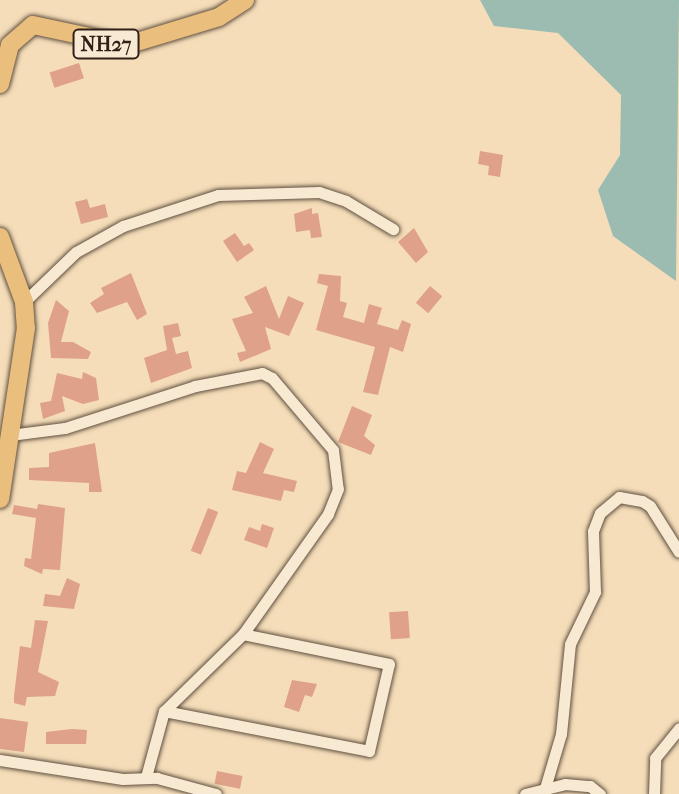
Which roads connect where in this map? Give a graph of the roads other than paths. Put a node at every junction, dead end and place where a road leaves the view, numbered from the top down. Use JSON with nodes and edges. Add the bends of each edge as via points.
{"nodes":[{"id":1,"x":245,"y":0,"type":"edge"},
{"id":2,"x":0,"y":84,"type":"edge"},
{"id":3,"x":393,"y":229,"type":"dead end"},
{"id":4,"x":0,"y":237,"type":"edge"},
{"id":5,"x":24,"y":302,"type":"junction"},
{"id":6,"x":10,"y":435,"type":"junction"},
{"id":7,"x":1,"y":488,"type":"edge"},
{"id":8,"x":679,"y":552,"type":"edge"},
{"id":9,"x":243,"y":634,"type":"junction"},
{"id":10,"x":164,"y":711,"type":"junction"},
{"id":11,"x":679,"y":728,"type":"edge"},
{"id":12,"x":0,"y":760,"type":"edge"},
{"id":13,"x":146,"y":777,"type":"junction"},
{"id":14,"x":545,"y":788,"type":"junction"},
{"id":15,"x":216,"y":794,"type":"edge"},
{"id":16,"x":525,"y":794,"type":"edge"},
{"id":17,"x":600,"y":794,"type":"edge"},
{"id":18,"x":654,"y":794,"type":"edge"}],
"edges":[{"from":1,"to":2,"type":"highway","number":"NH27","via":[[219,17],[127,45],[33,25],[10,45]]},
{"from":3,"to":5,"type":"street","via":[[346,201],[319,192],[218,195],[123,226],[76,252]]},
{"from":4,"to":5,"type":"highway"},
{"from":5,"to":6,"type":"highway","via":[[26,328]]},
{"from":6,"to":7,"type":"highway"},
{"from":6,"to":9,"type":"street","via":[[65,428],[234,375],[272,378],[333,450],[338,489],[299,560]]},
{"from":8,"to":14,"type":"street","via":[[642,501],[619,497],[600,513],[593,531],[595,592],[570,644],[561,734]]},
{"from":9,"to":10,"type":"street"},
{"from":9,"to":10,"type":"street","via":[[389,664],[369,751]]},
{"from":10,"to":13,"type":"street"},
{"from":11,"to":18,"type":"street","via":[[655,758]]},
{"from":12,"to":13,"type":"street","via":[[123,779]]},
{"from":13,"to":15,"type":"street"},
{"from":14,"to":16,"type":"street"},
{"from":14,"to":17,"type":"street","via":[[590,786]]}]}
